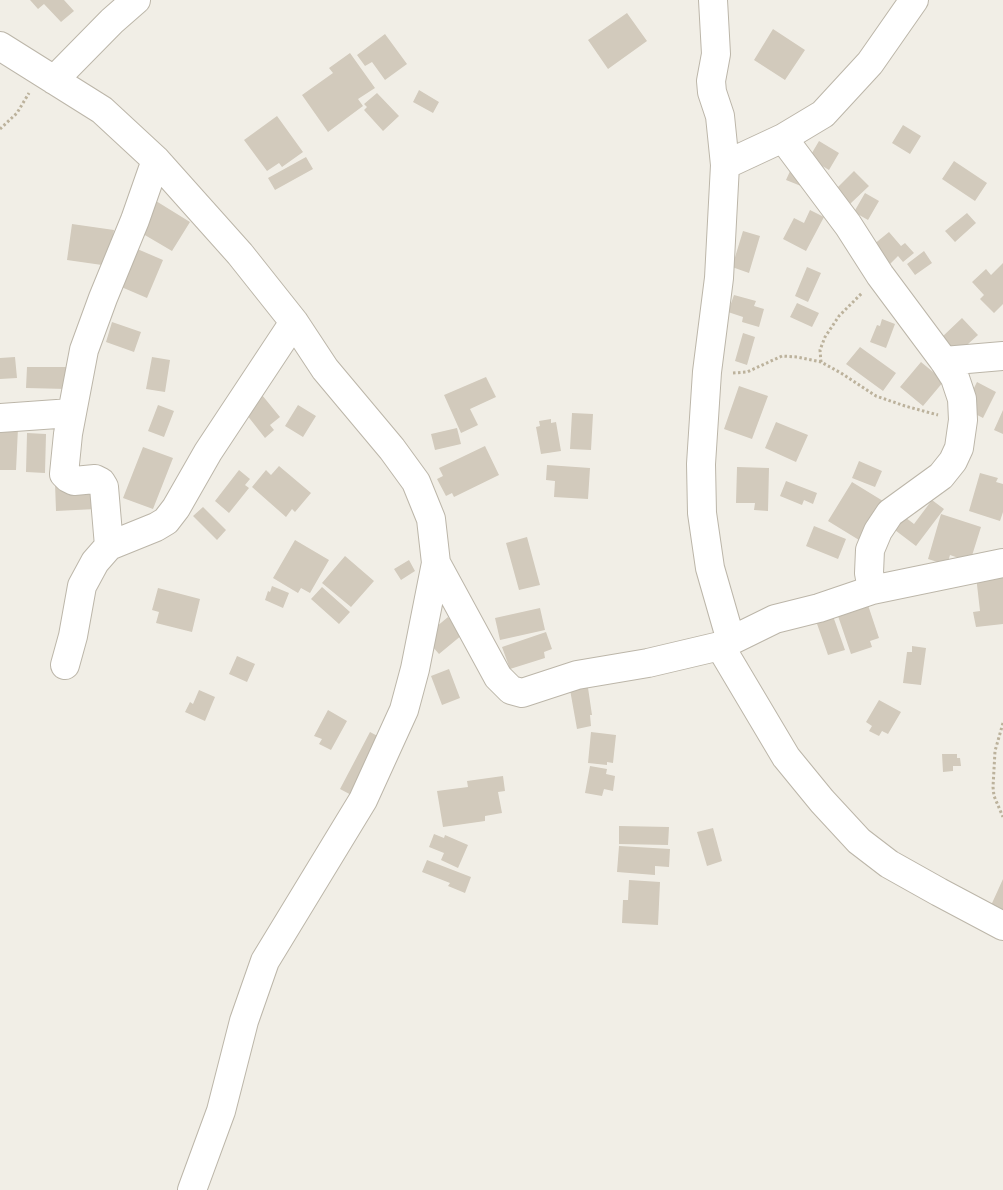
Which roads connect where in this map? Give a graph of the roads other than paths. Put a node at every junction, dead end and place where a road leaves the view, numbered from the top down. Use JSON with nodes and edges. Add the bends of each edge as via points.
{"nodes":[{"id":1,"x":136,"y":0,"type":"edge"},
{"id":2,"x":713,"y":0,"type":"edge"},
{"id":3,"x":914,"y":0,"type":"edge"},
{"id":4,"x":0,"y":46,"type":"edge"},
{"id":5,"x":47,"y":76,"type":"junction"},
{"id":6,"x":783,"y":138,"type":"junction"},
{"id":7,"x":156,"y":160,"type":"junction"},
{"id":8,"x":725,"y":164,"type":"junction"},
{"id":9,"x":294,"y":322,"type":"junction"},
{"id":10,"x":1003,"y":356,"type":"edge"},
{"id":11,"x":944,"y":360,"type":"junction"},
{"id":12,"x":71,"y":412,"type":"junction"},
{"id":13,"x":0,"y":418,"type":"edge"},
{"id":14,"x":109,"y":546,"type":"junction"},
{"id":15,"x":436,"y":563,"type":"junction"},
{"id":16,"x":1003,"y":563,"type":"edge"},
{"id":17,"x":872,"y":590,"type":"junction"},
{"id":18,"x":726,"y":644,"type":"junction"},
{"id":19,"x":65,"y":665,"type":"dead end"},
{"id":20,"x":1003,"y":926,"type":"edge"},
{"id":21,"x":192,"y":1190,"type":"edge"}],
"edges":[{"from":1,"to":5,"type":"street"},
{"from":2,"to":8,"type":"street","via":[[716,54],[711,81],[720,116]]},
{"from":3,"to":6,"type":"street","via":[[870,63],[823,114]]},
{"from":4,"to":5,"type":"street"},
{"from":5,"to":7,"type":"street","via":[[102,110]]},
{"from":6,"to":8,"type":"street"},
{"from":6,"to":11,"type":"street"},
{"from":7,"to":9,"type":"street","via":[[240,254]]},
{"from":7,"to":12,"type":"street","via":[[84,350]]},
{"from":8,"to":18,"type":"street","via":[[720,278],[707,372],[701,464],[702,513]]},
{"from":9,"to":14,"type":"street","via":[[166,521]]},
{"from":9,"to":15,"type":"street","via":[[325,369],[392,448],[416,482],[431,519]]},
{"from":10,"to":11,"type":"street"},
{"from":11,"to":17,"type":"street","via":[[962,399],[963,420],[958,448],[941,476],[890,513],[878,531],[870,550]]},
{"from":12,"to":13,"type":"street"},
{"from":12,"to":14,"type":"street","via":[[64,474],[74,481],[96,479],[101,482]]},
{"from":14,"to":19,"type":"street","via":[[95,562],[82,586]]},
{"from":15,"to":18,"type":"street","via":[[498,677],[505,686],[518,693],[577,676]]},
{"from":15,"to":21,"type":"street","via":[[404,710],[363,800],[264,961],[244,1021],[221,1111]]},
{"from":16,"to":17,"type":"street"},
{"from":17,"to":18,"type":"street","via":[[775,619]]},
{"from":18,"to":20,"type":"street","via":[[786,757],[859,841],[897,868]]}]}
